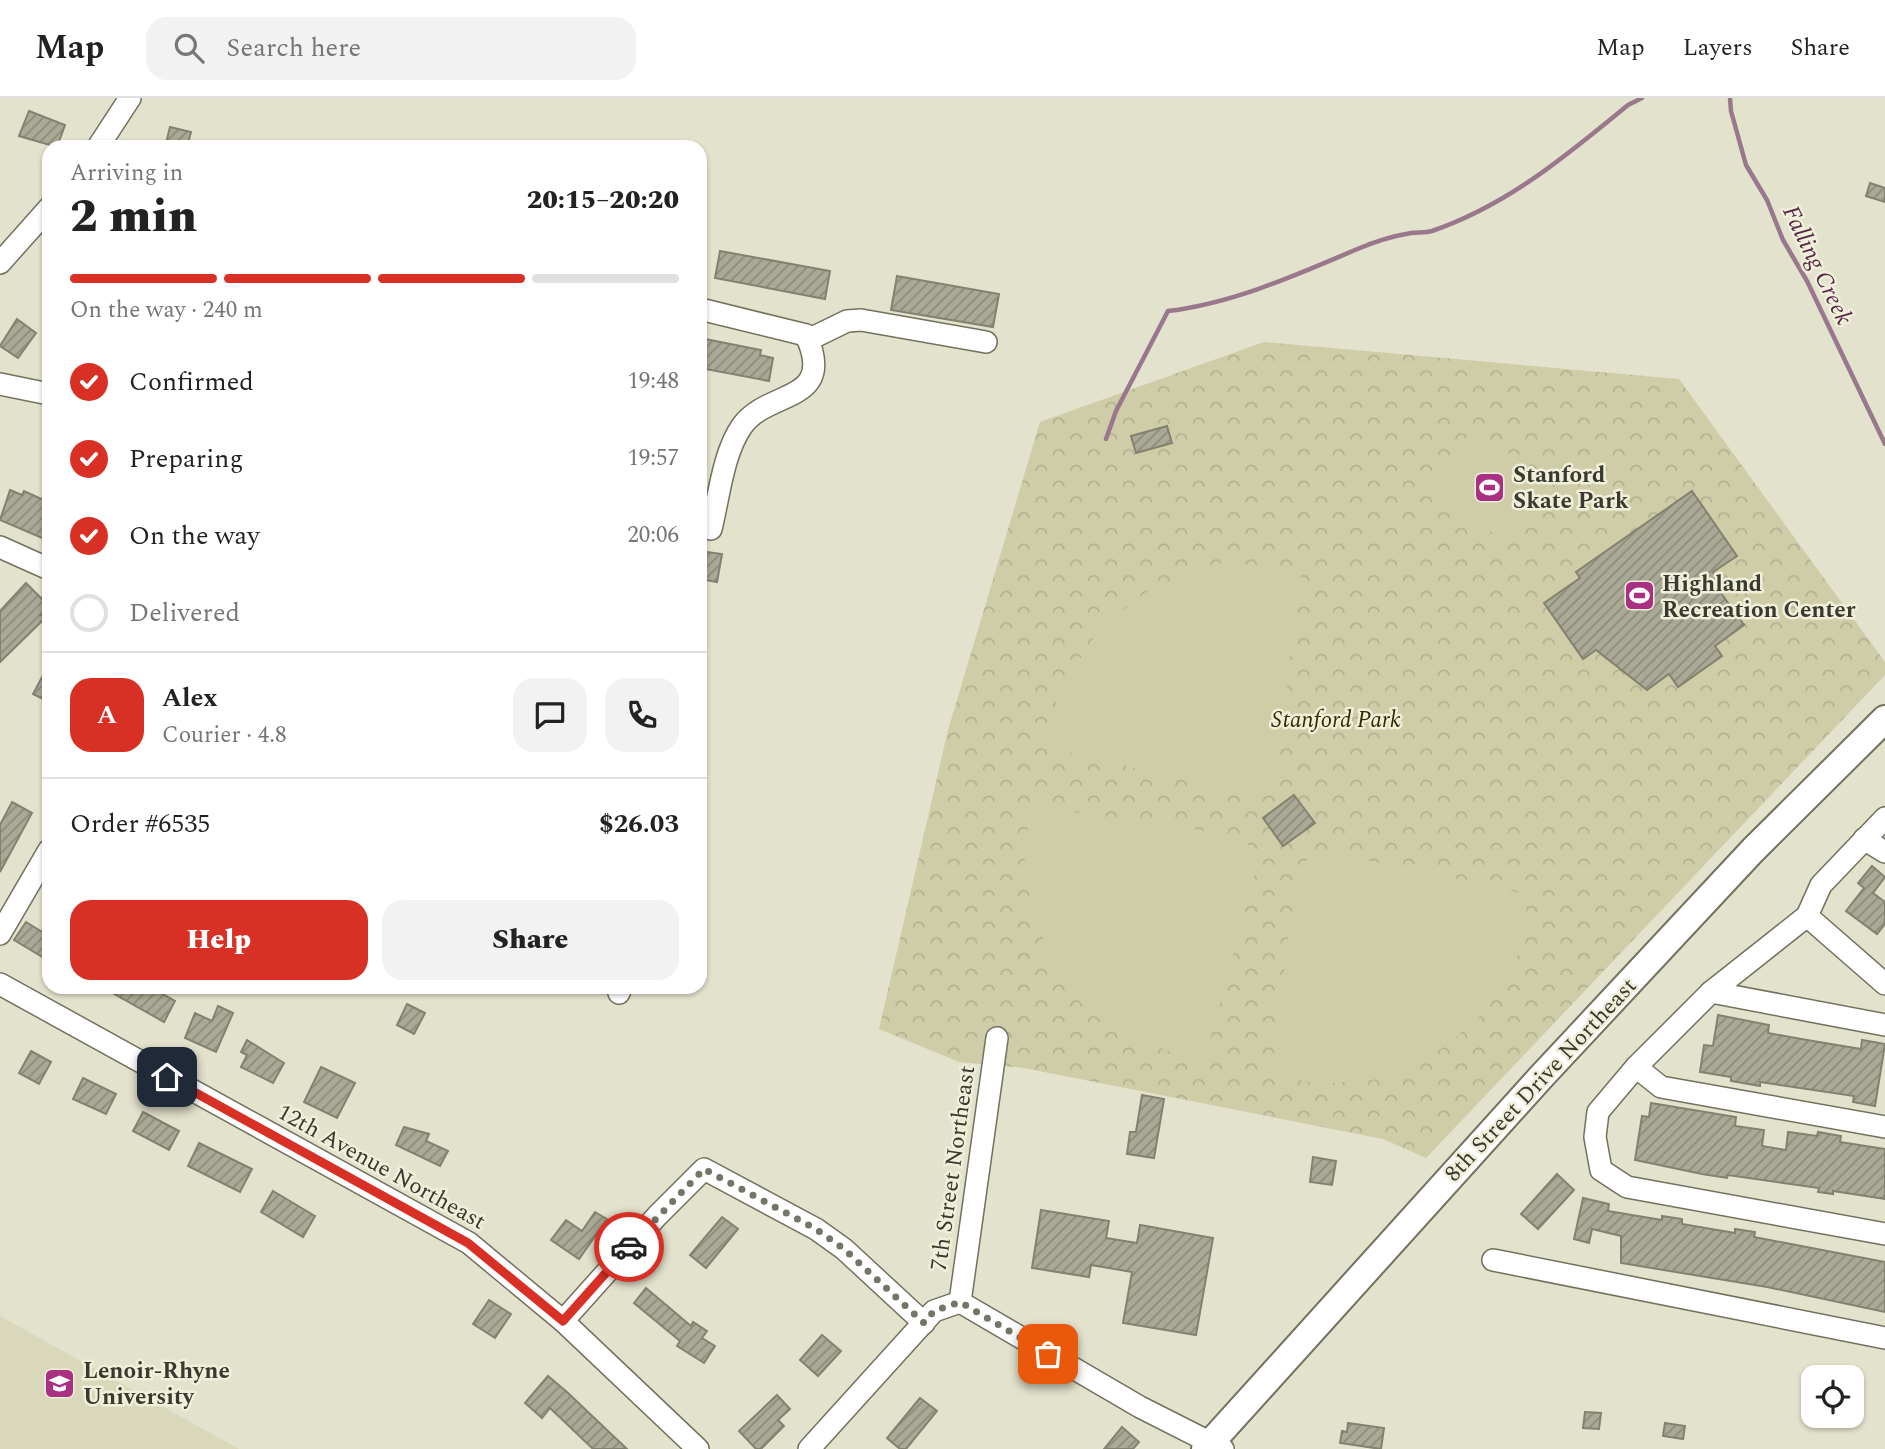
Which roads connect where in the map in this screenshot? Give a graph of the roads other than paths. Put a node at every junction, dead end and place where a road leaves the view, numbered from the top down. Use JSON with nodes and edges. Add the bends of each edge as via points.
{"nodes":[{"id":1,"x":130,"y":98,"type":"edge"},
{"id":2,"x":103,"y":140,"type":"edge"},
{"id":3,"x":42,"y":216,"type":"edge"},
{"id":4,"x":0,"y":263,"type":"edge"},
{"id":5,"x":707,"y":311,"type":"edge"},
{"id":6,"x":808,"y":340,"type":"junction"},
{"id":7,"x":986,"y":342,"type":"dead end"},
{"id":8,"x":0,"y":384,"type":"edge"},
{"id":9,"x":42,"y":393,"type":"edge"},
{"id":10,"x":707,"y":528,"type":"edge"},
{"id":11,"x":4,"y":554,"type":"edge"},
{"id":12,"x":42,"y":567,"type":"edge"},
{"id":13,"x":1885,"y":719,"type":"edge"},
{"id":14,"x":1885,"y":818,"type":"edge"},
{"id":15,"x":1864,"y":839,"type":"junction"},
{"id":16,"x":1885,"y":852,"type":"edge"},
{"id":17,"x":42,"y":862,"type":"edge"},
{"id":18,"x":1807,"y":916,"type":"junction"},
{"id":19,"x":0,"y":934,"type":"edge"},
{"id":20,"x":0,"y":984,"type":"edge"},
{"id":21,"x":1885,"y":984,"type":"edge"},
{"id":22,"x":1711,"y":992,"type":"junction"},
{"id":23,"x":1885,"y":1025,"type":"edge"},
{"id":24,"x":997,"y":1038,"type":"dead end"},
{"id":25,"x":1636,"y":1068,"type":"junction"},
{"id":26,"x":1885,"y":1127,"type":"edge"},
{"id":27,"x":1885,"y":1234,"type":"edge"},
{"id":28,"x":1493,"y":1260,"type":"dead end"},
{"id":29,"x":960,"y":1302,"type":"junction"},
{"id":30,"x":563,"y":1321,"type":"junction"},
{"id":31,"x":924,"y":1323,"type":"junction"},
{"id":32,"x":1885,"y":1338,"type":"edge"},
{"id":33,"x":1213,"y":1447,"type":"edge"},
{"id":34,"x":698,"y":1449,"type":"edge"},
{"id":35,"x":808,"y":1449,"type":"edge"}],
"edges":[{"from":1,"to":2,"type":"street"},
{"from":3,"to":4,"type":"street"},
{"from":5,"to":6,"type":"street","via":[[806,335]]},
{"from":6,"to":7,"type":"street","via":[[847,321],[861,320]]},
{"from":6,"to":10,"type":"street","via":[[814,358],[809,381],[793,396],[749,417],[741,426],[711,529]]},
{"from":8,"to":9,"type":"street"},
{"from":11,"to":12,"type":"street"},
{"from":13,"to":33,"type":"main road","name":"8th Street Drive Northeast","via":[[1753,850],[1541,1077]]},
{"from":14,"to":15,"type":"street"},
{"from":15,"to":16,"type":"street"},
{"from":15,"to":18,"type":"street","via":[[1821,885]]},
{"from":17,"to":19,"type":"street"},
{"from":18,"to":21,"type":"street"},
{"from":18,"to":22,"type":"street"},
{"from":20,"to":30,"type":"street","name":"12th Avenue Northeast","via":[[468,1243]]},
{"from":22,"to":23,"type":"street"},
{"from":22,"to":25,"type":"street"},
{"from":24,"to":29,"type":"street","name":"7th Street Northeast"},
{"from":25,"to":26,"type":"street","via":[[1661,1087]]},
{"from":25,"to":27,"type":"street","via":[[1598,1112],[1595,1137],[1601,1170],[1627,1187]]},
{"from":28,"to":32,"type":"street"},
{"from":29,"to":31,"type":"street","name":"7th Street Northeast","via":[[934,1311]]},
{"from":29,"to":33,"type":"street"},
{"from":30,"to":31,"type":"street","via":[[704,1169],[816,1229]]},
{"from":30,"to":34,"type":"street","name":"12th Avenue Northeast"},
{"from":31,"to":35,"type":"street","name":"7th Street Northeast"}]}
